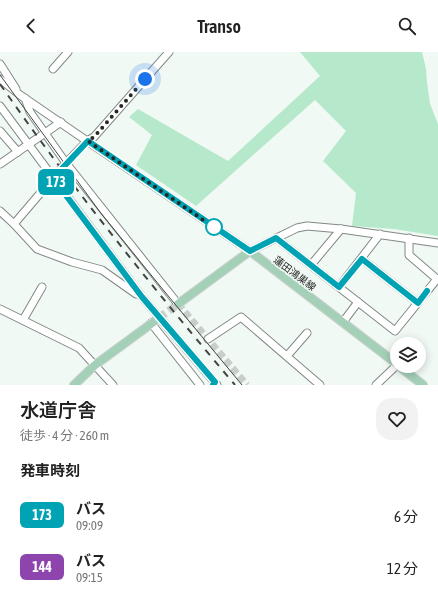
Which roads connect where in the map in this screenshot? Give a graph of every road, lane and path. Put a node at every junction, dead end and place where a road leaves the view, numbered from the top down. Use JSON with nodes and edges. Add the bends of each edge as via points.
{"nodes":[{"id":1,"x":68,"y":52,"type":"edge"},
{"id":2,"x":165,"y":53,"type":"edge"},
{"id":3,"x":0,"y":64,"type":"edge"},
{"id":4,"x":53,"y":69,"type":"dead end"},
{"id":5,"x":0,"y":79,"type":"edge"},
{"id":6,"x":23,"y":96,"type":"junction"},
{"id":7,"x":1,"y":108,"type":"edge"},
{"id":8,"x":60,"y":122,"type":"junction"},
{"id":9,"x":0,"y":131,"type":"edge"},
{"id":10,"x":45,"y":133,"type":"junction"},
{"id":11,"x":88,"y":141,"type":"junction"},
{"id":12,"x":29,"y":145,"type":"junction"},
{"id":13,"x":18,"y":152,"type":"junction"},
{"id":14,"x":66,"y":163,"type":"junction"},
{"id":15,"x":0,"y":164,"type":"edge"},
{"id":16,"x":53,"y":178,"type":"junction"},
{"id":17,"x":0,"y":211,"type":"edge"},
{"id":18,"x":14,"y":224,"type":"junction"},
{"id":19,"x":341,"y":229,"type":"junction"},
{"id":20,"x":380,"y":234,"type":"junction"},
{"id":21,"x":276,"y":238,"type":"junction"},
{"id":22,"x":408,"y":238,"type":"junction"},
{"id":23,"x":438,"y":243,"type":"edge"},
{"id":24,"x":250,"y":251,"type":"junction"},
{"id":25,"x":362,"y":259,"type":"junction"},
{"id":26,"x":311,"y":265,"type":"junction"},
{"id":27,"x":42,"y":287,"type":"dead end"},
{"id":28,"x":339,"y":287,"type":"junction"},
{"id":29,"x":142,"y":297,"type":"junction"},
{"id":30,"x":358,"y":302,"type":"junction"},
{"id":31,"x":418,"y":303,"type":"junction"},
{"id":32,"x":178,"y":304,"type":"joint"},
{"id":33,"x":0,"y":309,"type":"edge"},
{"id":34,"x":158,"y":318,"type":"junction"},
{"id":35,"x":23,"y":320,"type":"junction"},
{"id":36,"x":343,"y":322,"type":"junction"},
{"id":37,"x":151,"y":324,"type":"junction"},
{"id":38,"x":307,"y":333,"type":"dead end"},
{"id":39,"x":208,"y":339,"type":"dead end"},
{"id":40,"x":287,"y":356,"type":"junction"},
{"id":41,"x":390,"y":359,"type":"edge"},
{"id":42,"x":95,"y":365,"type":"junction"},
{"id":43,"x":390,"y":372,"type":"edge"},
{"id":44,"x":408,"y":373,"type":"edge"},
{"id":45,"x":215,"y":384,"type":"edge"},
{"id":46,"x":74,"y":385,"type":"edge"},
{"id":47,"x":113,"y":385,"type":"edge"},
{"id":48,"x":200,"y":385,"type":"edge"},
{"id":49,"x":319,"y":385,"type":"edge"},
{"id":50,"x":376,"y":385,"type":"edge"},
{"id":51,"x":423,"y":385,"type":"edge"}],
"edges":[{"from":1,"to":4,"type":"street"},
{"from":2,"to":11,"type":"street"},
{"from":3,"to":6,"type":"street"},
{"from":5,"to":6,"type":"street"},
{"from":6,"to":8,"type":"street"},
{"from":6,"to":10,"type":"street","via":[[30,112]]},
{"from":7,"to":12,"type":"street"},
{"from":8,"to":10,"type":"street"},
{"from":8,"to":11,"type":"street"},
{"from":9,"to":13,"type":"street"},
{"from":10,"to":12,"type":"street"},
{"from":10,"to":14,"type":"street"},
{"from":11,"to":14,"type":"street"},
{"from":11,"to":24,"type":"street"},
{"from":12,"to":13,"type":"street"},
{"from":12,"to":16,"type":"street"},
{"from":13,"to":15,"type":"street"},
{"from":14,"to":16,"type":"street"},
{"from":14,"to":32,"type":"street"},
{"from":16,"to":18,"type":"street"},
{"from":16,"to":29,"type":"street"},
{"from":17,"to":18,"type":"street"},
{"from":18,"to":29,"type":"street","via":[[37,249],[102,270]]},
{"from":19,"to":20,"type":"street"},
{"from":19,"to":21,"type":"street","via":[[307,226]]},
{"from":19,"to":26,"type":"street"},
{"from":20,"to":22,"type":"street"},
{"from":20,"to":25,"type":"street"},
{"from":21,"to":24,"type":"street"},
{"from":21,"to":26,"type":"street"},
{"from":22,"to":23,"type":"street"},
{"from":22,"to":31,"type":"street","via":[[409,255],[437,279]]},
{"from":24,"to":32,"type":"main road"},
{"from":24,"to":36,"type":"main road","name":"蓮田鴻巣線"},
{"from":25,"to":28,"type":"street"},
{"from":25,"to":31,"type":"street"},
{"from":26,"to":28,"type":"street"},
{"from":27,"to":35,"type":"street"},
{"from":28,"to":30,"type":"street"},
{"from":29,"to":34,"type":"street"},
{"from":30,"to":31,"type":"street","via":[[395,331]]},
{"from":30,"to":36,"type":"street"},
{"from":33,"to":35,"type":"street"},
{"from":34,"to":37,"type":"main road"},
{"from":34,"to":45,"type":"street"},
{"from":35,"to":42,"type":"street","via":[[79,348]]},
{"from":36,"to":41,"type":"main road","name":"蓮田鴻巣線"},
{"from":37,"to":42,"type":"main road"},
{"from":37,"to":48,"type":"street"},
{"from":38,"to":40,"type":"street"},
{"from":39,"to":40,"type":"street","via":[[241,316]]},
{"from":40,"to":49,"type":"street"},
{"from":42,"to":46,"type":"main road"},
{"from":42,"to":47,"type":"street"},
{"from":43,"to":50,"type":"street"},
{"from":44,"to":51,"type":"main road","name":"蓮田鴻巣線"}]}
